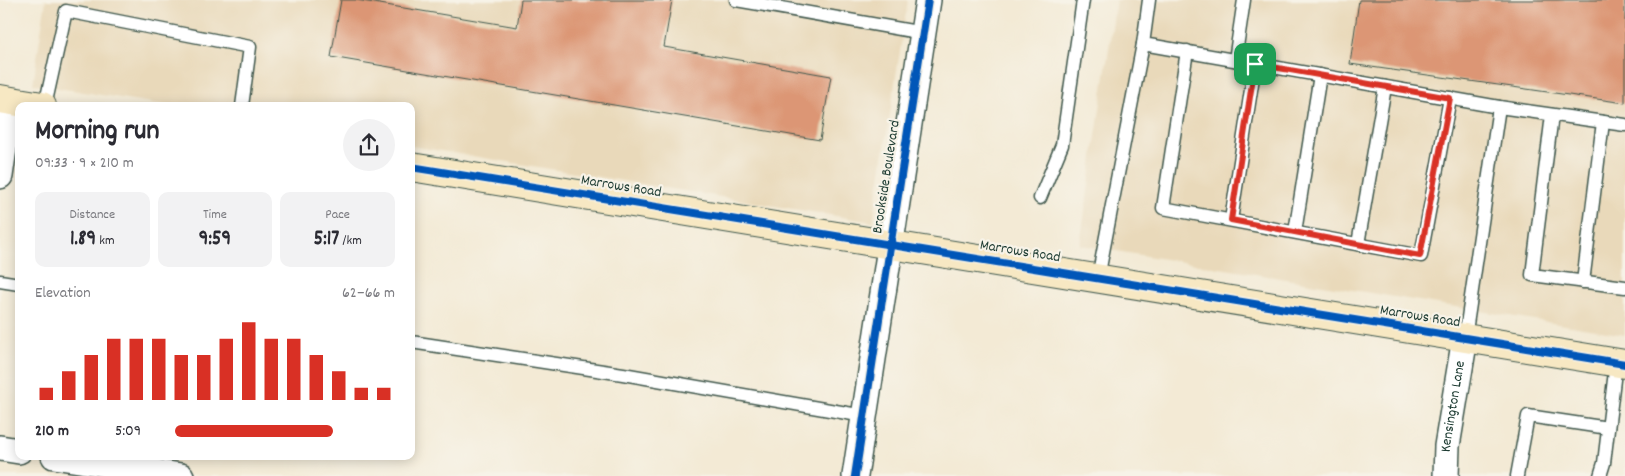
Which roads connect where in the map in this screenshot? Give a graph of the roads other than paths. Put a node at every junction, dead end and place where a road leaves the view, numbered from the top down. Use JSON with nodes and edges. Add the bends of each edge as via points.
{"nodes":[{"id":1,"x":736,"y":0,"type":"edge"},
{"id":2,"x":928,"y":0,"type":"edge"},
{"id":3,"x":1083,"y":0,"type":"edge"},
{"id":4,"x":1149,"y":0,"type":"edge"},
{"id":5,"x":1244,"y":0,"type":"edge"},
{"id":6,"x":768,"y":3,"type":"edge"},
{"id":7,"x":922,"y":33,"type":"junction"},
{"id":8,"x":1142,"y":44,"type":"junction"},
{"id":9,"x":1186,"y":51,"type":"junction"},
{"id":10,"x":1235,"y":60,"type":"junction"},
{"id":11,"x":1255,"y":64,"type":"junction"},
{"id":12,"x":1320,"y":75,"type":"junction"},
{"id":13,"x":1385,"y":87,"type":"junction"},
{"id":14,"x":1450,"y":98,"type":"junction"},
{"id":15,"x":6,"y":100,"type":"edge"},
{"id":16,"x":19,"y":102,"type":"edge"},
{"id":17,"x":45,"y":102,"type":"edge"},
{"id":18,"x":243,"y":102,"type":"edge"},
{"id":19,"x":1499,"y":107,"type":"junction"},
{"id":20,"x":1552,"y":115,"type":"junction"},
{"id":21,"x":1603,"y":122,"type":"junction"},
{"id":22,"x":1625,"y":125,"type":"edge"},
{"id":23,"x":415,"y":167,"type":"edge"},
{"id":24,"x":0,"y":176,"type":"edge"},
{"id":25,"x":1040,"y":198,"type":"dead end"},
{"id":26,"x":1231,"y":220,"type":"junction"},
{"id":27,"x":1295,"y":232,"type":"junction"},
{"id":28,"x":890,"y":244,"type":"junction"},
{"id":29,"x":1358,"y":244,"type":"junction"},
{"id":30,"x":1098,"y":278,"type":"junction"},
{"id":31,"x":0,"y":281,"type":"edge"},
{"id":32,"x":1583,"y":282,"type":"junction"},
{"id":33,"x":15,"y":283,"type":"edge"},
{"id":34,"x":1625,"y":287,"type":"edge"},
{"id":35,"x":1466,"y":338,"type":"junction"},
{"id":36,"x":415,"y":343,"type":"edge"},
{"id":37,"x":1620,"y":363,"type":"edge"},
{"id":38,"x":864,"y":416,"type":"junction"},
{"id":39,"x":1608,"y":428,"type":"junction"},
{"id":40,"x":0,"y":448,"type":"edge"},
{"id":41,"x":15,"y":450,"type":"edge"},
{"id":42,"x":79,"y":460,"type":"edge"},
{"id":43,"x":181,"y":476,"type":"edge"},
{"id":44,"x":855,"y":476,"type":"edge"},
{"id":45,"x":1446,"y":476,"type":"edge"},
{"id":46,"x":1517,"y":476,"type":"edge"},
{"id":47,"x":1600,"y":476,"type":"edge"}],
"edges":[{"from":1,"to":6,"type":"lane"},
{"from":2,"to":7,"type":"street","name":"Brookside Boulevard"},
{"from":3,"to":25,"type":"lane","via":[[1062,145]]},
{"from":4,"to":8,"type":"lane"},
{"from":5,"to":10,"type":"lane"},
{"from":6,"to":7,"type":"lane"},
{"from":7,"to":28,"type":"street","name":"Brookside Boulevard"},
{"from":8,"to":9,"type":"lane"},
{"from":8,"to":30,"type":"lane"},
{"from":9,"to":10,"type":"lane"},
{"from":9,"to":26,"type":"lane","via":[[1163,208]]},
{"from":10,"to":11,"type":"lane"},
{"from":11,"to":12,"type":"lane"},
{"from":11,"to":26,"type":"lane"},
{"from":12,"to":13,"type":"lane"},
{"from":12,"to":27,"type":"lane"},
{"from":13,"to":14,"type":"lane"},
{"from":13,"to":29,"type":"lane"},
{"from":14,"to":19,"type":"lane"},
{"from":14,"to":29,"type":"lane","via":[[1420,256]]},
{"from":15,"to":16,"type":"street"},
{"from":15,"to":24,"type":"street"},
{"from":17,"to":18,"type":"lane","via":[[66,11],[250,47]]},
{"from":19,"to":20,"type":"lane"},
{"from":19,"to":35,"type":"lane"},
{"from":20,"to":21,"type":"lane"},
{"from":20,"to":32,"type":"lane","via":[[1532,275]]},
{"from":21,"to":22,"type":"lane"},
{"from":21,"to":32,"type":"lane"},
{"from":23,"to":28,"type":"street","name":"Marrows Road"},
{"from":26,"to":27,"type":"lane"},
{"from":27,"to":29,"type":"lane"},
{"from":28,"to":30,"type":"street","name":"Marrows Road"},
{"from":28,"to":38,"type":"street","name":"Brookside Boulevard"},
{"from":30,"to":35,"type":"street","name":"Marrows Road"},
{"from":31,"to":33,"type":"lane"},
{"from":32,"to":34,"type":"lane"},
{"from":35,"to":37,"type":"street","name":"Marrows Road"},
{"from":35,"to":45,"type":"street","name":"Kensington Lane","via":[[1447,446]]},
{"from":36,"to":38,"type":"lane","via":[[623,374]]},
{"from":37,"to":39,"type":"lane"},
{"from":38,"to":44,"type":"street","name":"Brookside Boulevard"},
{"from":39,"to":46,"type":"lane","via":[[1528,416]]},
{"from":39,"to":47,"type":"lane"},
{"from":40,"to":41,"type":"street"},
{"from":42,"to":43,"type":"street"}]}
